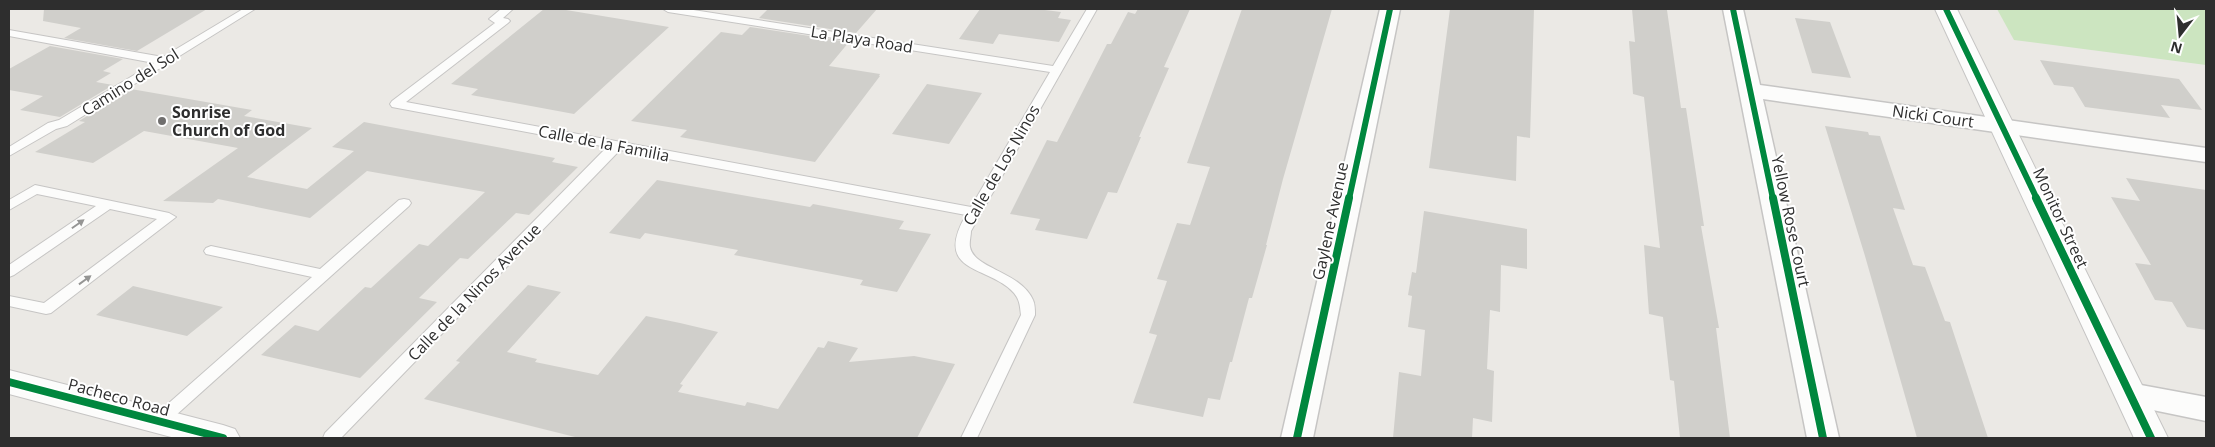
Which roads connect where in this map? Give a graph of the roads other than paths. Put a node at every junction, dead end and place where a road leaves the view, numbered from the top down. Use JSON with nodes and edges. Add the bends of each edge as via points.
{"nodes":[{"id":1,"x":250,"y":9,"type":"edge"},
{"id":2,"x":508,"y":9,"type":"edge"},
{"id":3,"x":668,"y":9,"type":"edge"},
{"id":4,"x":1092,"y":9,"type":"edge"},
{"id":5,"x":1390,"y":9,"type":"edge"},
{"id":6,"x":1733,"y":9,"type":"edge"},
{"id":7,"x":1946,"y":9,"type":"edge"},
{"id":8,"x":9,"y":33,"type":"edge"},
{"id":9,"x":164,"y":61,"type":"junction"},
{"id":10,"x":1057,"y":70,"type":"junction"},
{"id":11,"x":1750,"y":90,"type":"junction"},
{"id":12,"x":2002,"y":126,"type":"junction"},
{"id":13,"x":617,"y":145,"type":"junction"},
{"id":14,"x":9,"y":152,"type":"edge"},
{"id":15,"x":2206,"y":155,"type":"edge"},
{"id":16,"x":404,"y":203,"type":"dead end"},
{"id":17,"x":106,"y":205,"type":"junction"},
{"id":18,"x":9,"y":206,"type":"edge"},
{"id":19,"x":974,"y":212,"type":"junction"},
{"id":20,"x":211,"y":251,"type":"dead end"},
{"id":21,"x":9,"y":272,"type":"edge"},
{"id":22,"x":324,"y":275,"type":"junction"},
{"id":23,"x":9,"y":301,"type":"edge"},
{"id":24,"x":9,"y":382,"type":"edge"},
{"id":25,"x":2130,"y":395,"type":"junction"},
{"id":26,"x":2206,"y":409,"type":"edge"},
{"id":27,"x":159,"y":421,"type":"junction"},
{"id":28,"x":223,"y":438,"type":"edge"},
{"id":29,"x":331,"y":438,"type":"edge"},
{"id":30,"x":969,"y":438,"type":"edge"},
{"id":31,"x":1297,"y":438,"type":"edge"},
{"id":32,"x":1823,"y":438,"type":"edge"},
{"id":33,"x":2151,"y":438,"type":"edge"}],
"edges":[{"from":1,"to":9,"type":"lane","name":"Camino del Sol"},
{"from":2,"to":13,"type":"lane","name":"Calle de la Familia","via":[[494,20],[504,21],[396,104]]},
{"from":3,"to":10,"type":"lane","name":"La Playa Road"},
{"from":4,"to":10,"type":"lane","name":"Calle de Los Ninos"},
{"from":5,"to":31,"type":"street","name":"Gaylene Avenue"},
{"from":6,"to":11,"type":"street","name":"Yellow Rose Court"},
{"from":7,"to":12,"type":"street","name":"Monitor Street"},
{"from":8,"to":9,"type":"lane"},
{"from":9,"to":14,"type":"lane","name":"Camino del Sol","via":[[63,124],[52,126]]},
{"from":10,"to":19,"type":"lane","name":"Calle de Los Ninos"},
{"from":11,"to":12,"type":"street","name":"Nicki Court"},
{"from":11,"to":32,"type":"street","name":"Yellow Rose Court"},
{"from":12,"to":15,"type":"street","name":"Nicki Court"},
{"from":12,"to":25,"type":"street","name":"Monitor Street"},
{"from":13,"to":19,"type":"lane","name":"Calle de la Familia"},
{"from":13,"to":29,"type":"lane","name":"Calle de la Ninos Avenue"},
{"from":16,"to":22,"type":"lane"},
{"from":17,"to":18,"type":"lane","via":[[34,189]]},
{"from":21,"to":17,"type":"lane","one_way":true},
{"from":23,"to":17,"type":"lane","one_way":true,"via":[[46,309],[169,218]]},
{"from":19,"to":30,"type":"lane","name":"Calle de Los Ninos","via":[[961,244],[966,257],[978,268],[1006,278],[1019,288],[1027,301],[1028,316]]},
{"from":20,"to":22,"type":"lane"},
{"from":22,"to":27,"type":"lane"},
{"from":24,"to":27,"type":"street","name":"Pacheco Road"},
{"from":25,"to":26,"type":"street"},
{"from":25,"to":33,"type":"street","name":"Monitor Street"},
{"from":27,"to":28,"type":"street","name":"Pacheco Road"}]}
